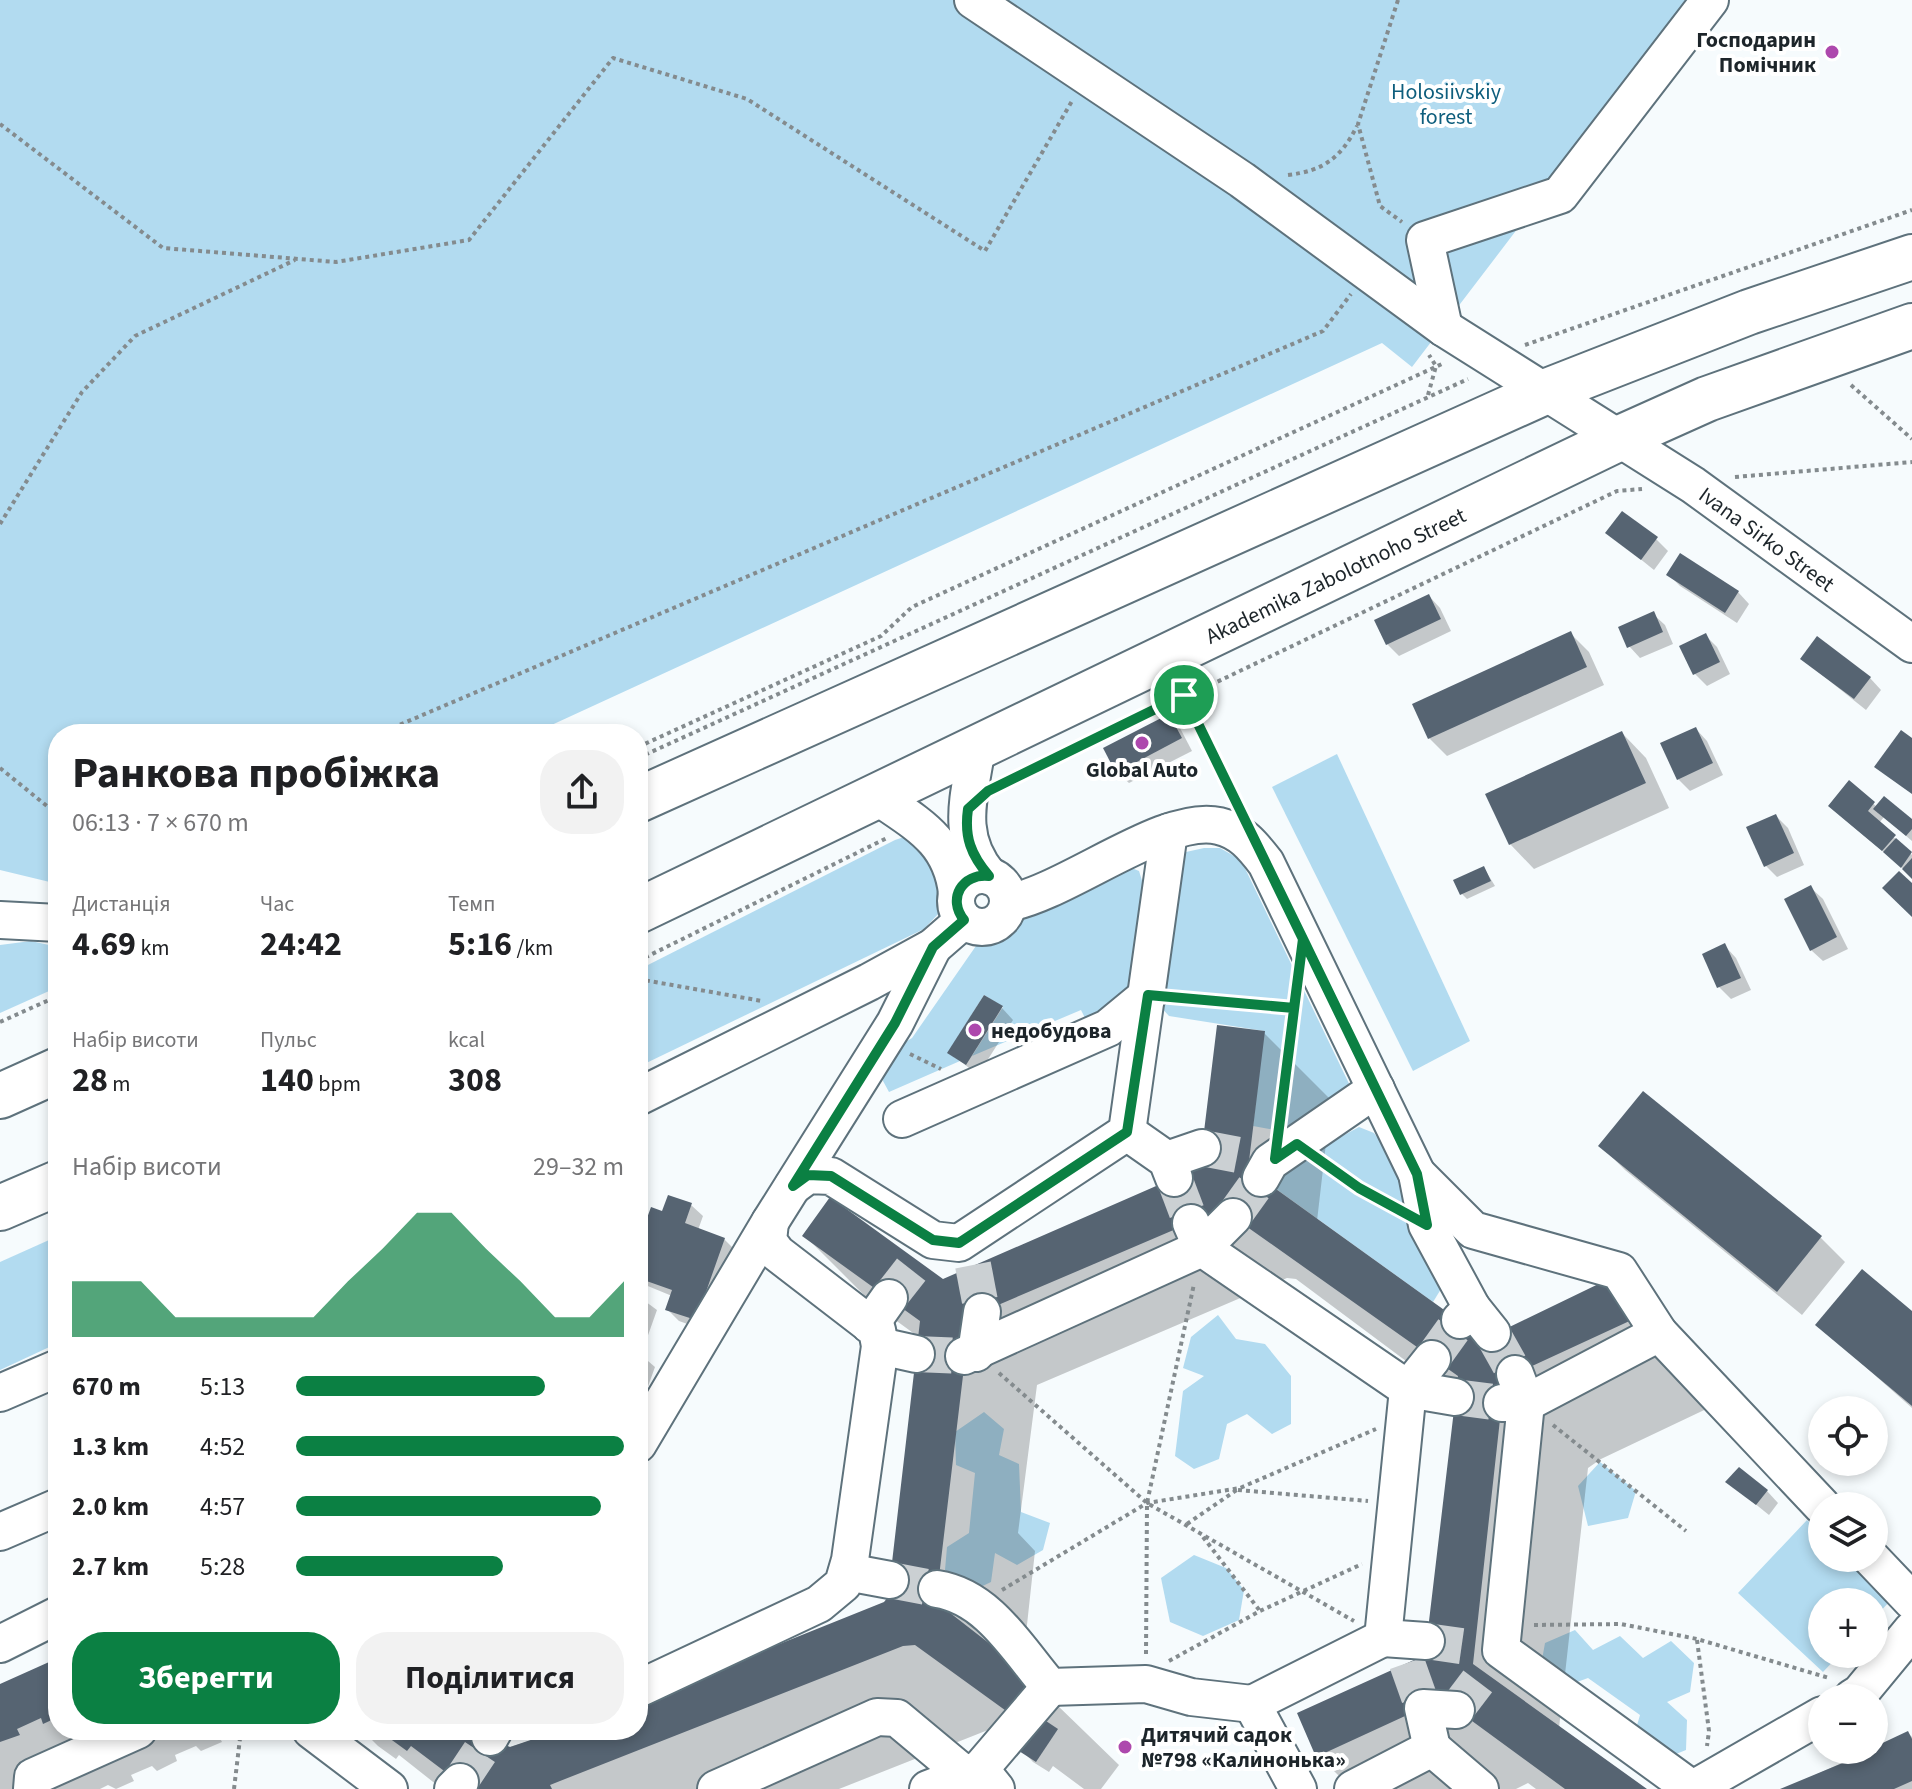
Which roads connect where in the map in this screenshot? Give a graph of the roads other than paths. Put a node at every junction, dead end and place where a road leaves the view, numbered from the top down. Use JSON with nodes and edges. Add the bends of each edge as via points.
{"nodes":[{"id":1,"x":973,"y":0,"type":"edge"},
{"id":2,"x":1710,"y":0,"type":"edge"},
{"id":3,"x":1912,"y":257,"type":"edge"},
{"id":4,"x":1912,"y":326,"type":"edge"},
{"id":5,"x":1444,"y":328,"type":"junction"},
{"id":6,"x":1547,"y":391,"type":"junction"},
{"id":7,"x":1620,"y":438,"type":"junction"},
{"id":8,"x":1912,"y":644,"type":"edge"},
{"id":9,"x":977,"y":746,"type":"junction"},
{"id":10,"x":874,"y":794,"type":"junction"},
{"id":11,"x":648,"y":796,"type":"edge"},
{"id":12,"x":1169,"y":832,"type":"junction"},
{"id":13,"x":998,"y":890,"type":"junction"},
{"id":14,"x":648,"y":906,"type":"edge"},
{"id":15,"x":960,"y":907,"type":"junction"},
{"id":16,"x":933,"y":947,"type":"junction"},
{"id":17,"x":869,"y":982,"type":"junction"},
{"id":18,"x":1148,"y":995,"type":"junction"},
{"id":19,"x":890,"y":1032,"type":"junction"},
{"id":20,"x":48,"y":1069,"type":"edge"},
{"id":21,"x":1376,"y":1089,"type":"junction"},
{"id":22,"x":648,"y":1092,"type":"edge"},
{"id":23,"x":0,"y":1096,"type":"edge"},
{"id":24,"x":902,"y":1119,"type":"dead end"},
{"id":25,"x":1127,"y":1132,"type":"junction"},
{"id":26,"x":1202,"y":1148,"type":"tunnel mouth"},
{"id":27,"x":1270,"y":1160,"type":"tunnel mouth"},
{"id":28,"x":1417,"y":1174,"type":"junction"},
{"id":29,"x":793,"y":1186,"type":"junction"},
{"id":30,"x":48,"y":1187,"type":"edge"},
{"id":31,"x":0,"y":1208,"type":"edge"},
{"id":32,"x":1233,"y":1217,"type":"tunnel mouth"},
{"id":33,"x":770,"y":1222,"type":"junction"},
{"id":34,"x":1196,"y":1235,"type":"junction"},
{"id":35,"x":982,"y":1312,"type":"tunnel mouth"},
{"id":36,"x":1474,"y":1321,"type":"tunnel mouth"},
{"id":37,"x":879,"y":1323,"type":"junction"},
{"id":38,"x":1659,"y":1333,"type":"junction"},
{"id":39,"x":916,"y":1354,"type":"tunnel mouth"},
{"id":40,"x":1432,"y":1359,"type":"tunnel mouth"},
{"id":41,"x":48,"y":1372,"type":"edge"},
{"id":42,"x":0,"y":1393,"type":"edge"},
{"id":43,"x":1455,"y":1397,"type":"tunnel mouth"},
{"id":44,"x":1408,"y":1402,"type":"junction"},
{"id":45,"x":648,"y":1427,"type":"edge"},
{"id":46,"x":1809,"y":1492,"type":"edge"},
{"id":47,"x":48,"y":1511,"type":"edge"},
{"id":48,"x":0,"y":1532,"type":"edge"},
{"id":49,"x":847,"y":1572,"type":"junction"},
{"id":50,"x":1884,"y":1572,"type":"edge"},
{"id":51,"x":890,"y":1580,"type":"tunnel mouth"},
{"id":52,"x":937,"y":1589,"type":"tunnel mouth"},
{"id":53,"x":1912,"y":1601,"type":"edge"},
{"id":54,"x":48,"y":1620,"type":"edge"},
{"id":55,"x":1912,"y":1630,"type":"edge"},
{"id":56,"x":0,"y":1644,"type":"edge"},
{"id":57,"x":648,"y":1684,"type":"edge"},
{"id":58,"x":1866,"y":1684,"type":"edge"},
{"id":59,"x":1050,"y":1687,"type":"junction"},
{"id":60,"x":1252,"y":1704,"type":"junction"},
{"id":61,"x":1808,"y":1723,"type":"edge"},
{"id":62,"x":116,"y":1740,"type":"edge"},
{"id":63,"x":324,"y":1740,"type":"edge"},
{"id":64,"x":980,"y":1777,"type":"edge"},
{"id":65,"x":1696,"y":1787,"type":"edge"},
{"id":66,"x":32,"y":1789,"type":"edge"},
{"id":67,"x":389,"y":1789,"type":"edge"},
{"id":68,"x":716,"y":1789,"type":"edge"},
{"id":69,"x":928,"y":1789,"type":"edge"},
{"id":70,"x":1298,"y":1789,"type":"edge"},
{"id":71,"x":1353,"y":1789,"type":"edge"},
{"id":72,"x":1480,"y":1789,"type":"edge"}],
"edges":[{"from":1,"to":5,"type":"street","name":"Ivana Sirko Street","via":[[1242,180]]},
{"from":2,"to":5,"type":"street","via":[[1560,195],[1425,240]]},
{"from":3,"to":6,"type":"highway","via":[[1749,312]]},
{"from":4,"to":7,"type":"highway","name":"Akademika Zabolotnoho Street","via":[[1707,399]]},
{"from":5,"to":6,"type":"street","name":"Ivana Sirko Street"},
{"from":6,"to":7,"type":"street","name":"Ivana Sirko Street"},
{"from":6,"to":11,"type":"highway"},
{"from":7,"to":8,"type":"street","name":"Ivana Sirko Street","via":[[1710,481]]},
{"from":7,"to":9,"type":"highway","name":"Akademika Zabolotnoho Street"},
{"from":9,"to":10,"type":"highway","name":"Akademika Zabolotnoho Street"},
{"from":9,"to":13,"type":"street","via":[[965,828],[969,847]]},
{"from":10,"to":14,"type":"highway","name":"Akademika Zabolotnoho Street"},
{"from":10,"to":15,"type":"street","via":[[925,829],[952,862]]},
{"from":12,"to":13,"type":"street","via":[[1035,897]]},
{"from":12,"to":18,"type":"street"},
{"from":12,"to":21,"type":"street","via":[[1196,824],[1217,826],[1252,844]]},
{"from":13,"to":15,"type":"street","via":[[972,877]]},
{"from":13,"to":15,"type":"street","via":[[995,924],[978,927]]},
{"from":15,"to":16,"type":"street"},
{"from":16,"to":17,"type":"street"},
{"from":16,"to":19,"type":"street"},
{"from":17,"to":19,"type":"street"},
{"from":17,"to":22,"type":"street"},
{"from":18,"to":24,"type":"street","via":[[1108,1028]]},
{"from":18,"to":25,"type":"street"},
{"from":19,"to":29,"type":"street"},
{"from":20,"to":23,"type":"highway"},
{"from":21,"to":27,"type":"street"},
{"from":21,"to":28,"type":"street"},
{"from":25,"to":26,"type":"street","via":[[1171,1169]]},
{"from":25,"to":29,"type":"street","via":[[970,1251],[959,1243],[924,1250],[831,1176],[808,1175]]},
{"from":28,"to":36,"type":"street","via":[[1427,1225]]},
{"from":28,"to":38,"type":"street","via":[[1473,1230],[1619,1271]]},
{"from":29,"to":33,"type":"street"},
{"from":30,"to":31,"type":"highway"},
{"from":32,"to":34,"type":"street"},
{"from":33,"to":37,"type":"street","via":[[768,1241],[777,1253]]},
{"from":33,"to":45,"type":"street"},
{"from":34,"to":35,"type":"street","via":[[970,1355]]},
{"from":34,"to":44,"type":"street"},
{"from":37,"to":39,"type":"street"},
{"from":37,"to":49,"type":"street"},
{"from":38,"to":46,"type":"street"},
{"from":38,"to":65,"type":"street","via":[[1515,1393],[1490,1649]]},
{"from":40,"to":44,"type":"street"},
{"from":41,"to":42,"type":"street"},
{"from":43,"to":44,"type":"street"},
{"from":44,"to":60,"type":"street","via":[[1393,1550],[1405,1647]]},
{"from":47,"to":48,"type":"street"},
{"from":49,"to":51,"type":"street"},
{"from":49,"to":57,"type":"street","via":[[843,1584],[819,1604]]},
{"from":50,"to":53,"type":"street"},
{"from":52,"to":59,"type":"street","via":[[959,1592],[981,1605]]},
{"from":54,"to":56,"type":"street"},
{"from":55,"to":58,"type":"street"},
{"from":59,"to":60,"type":"street","via":[[1146,1679],[1191,1697]]},
{"from":59,"to":64,"type":"street"},
{"from":60,"to":70,"type":"street"},
{"from":61,"to":65,"type":"street"},
{"from":62,"to":66,"type":"street","via":[[33,1777]]},
{"from":63,"to":67,"type":"street"},
{"from":64,"to":68,"type":"street","via":[[888,1716]]},
{"from":64,"to":69,"type":"street"},
{"from":71,"to":72,"type":"street","via":[[1432,1748]]}]}
